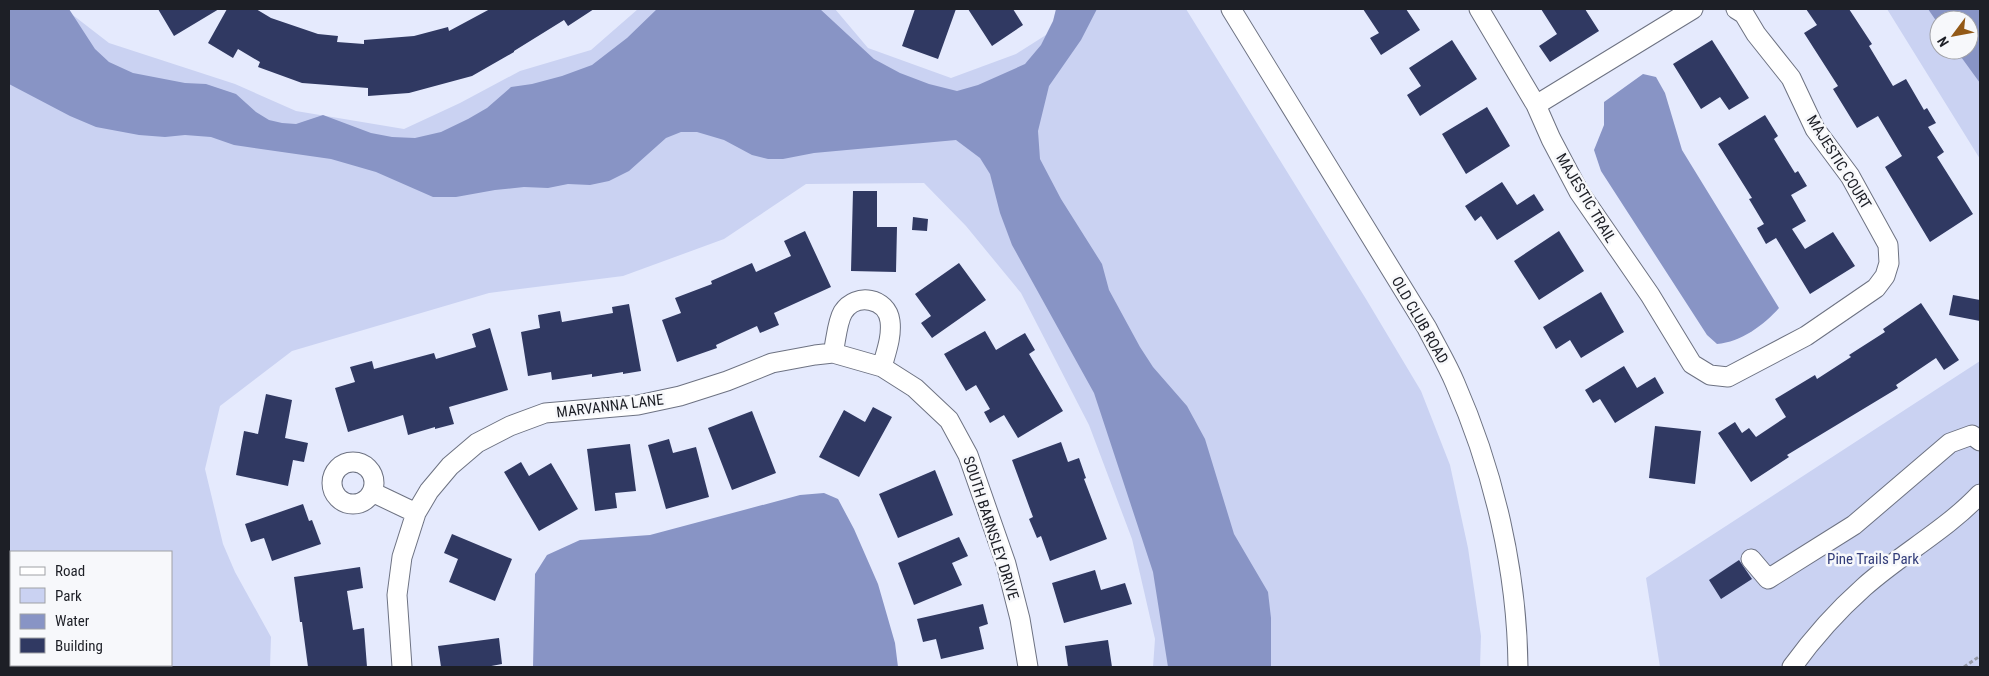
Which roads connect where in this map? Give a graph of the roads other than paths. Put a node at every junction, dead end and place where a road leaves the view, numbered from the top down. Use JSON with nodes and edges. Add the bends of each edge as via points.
{"nodes":[{"id":1,"x":1231,"y":9,"type":"edge"},
{"id":2,"x":1479,"y":9,"type":"edge"},
{"id":3,"x":1692,"y":9,"type":"edge"},
{"id":4,"x":1736,"y":9,"type":"edge"},
{"id":5,"x":1536,"y":106,"type":"junction"},
{"id":6,"x":833,"y":353,"type":"junction"},
{"id":7,"x":882,"y":367,"type":"junction"},
{"id":8,"x":1710,"y":375,"type":"joint"},
{"id":9,"x":1980,"y":441,"type":"edge"},
{"id":10,"x":372,"y":492,"type":"dead end"},
{"id":11,"x":1980,"y":494,"type":"edge"},
{"id":12,"x":416,"y":513,"type":"junction"},
{"id":13,"x":1751,"y":558,"type":"dead end"},
{"id":14,"x":402,"y":667,"type":"edge"},
{"id":15,"x":1028,"y":667,"type":"edge"},
{"id":16,"x":1518,"y":667,"type":"edge"},
{"id":17,"x":1792,"y":667,"type":"edge"}],
"edges":[{"from":1,"to":16,"type":"street","name":"OLD CLUB ROAD","via":[[1427,328],[1455,382],[1485,462],[1501,520],[1513,591]]},
{"from":2,"to":5,"type":"street","name":"MAJESTIC TRAIL"},
{"from":3,"to":5,"type":"street"},
{"from":4,"to":8,"type":"street","name":"MAJESTIC COURT","via":[[1744,14],[1791,78],[1815,129],[1850,176],[1888,245],[1889,263],[1876,288],[1806,336],[1728,378]]},
{"from":5,"to":8,"type":"street","name":"MAJESTIC TRAIL","via":[[1579,192],[1650,295],[1692,364]]},
{"from":6,"to":7,"type":"street","name":"MARVANNA LANE"},
{"from":6,"to":7,"type":"street","via":[[842,314],[849,304],[870,300],[881,305],[890,318],[891,334]]},
{"from":6,"to":12,"type":"street","name":"MARVANNA LANE","via":[[772,362],[680,396],[638,405],[545,414],[510,426],[477,443],[450,466]]},
{"from":7,"to":15,"type":"street","name":"SOUTH BARNSLEY DRIVE","via":[[915,388],[948,420],[968,455],[1006,564]]},
{"from":9,"to":13,"type":"street","via":[[1972,435],[1950,444],[1854,525],[1768,579]]},
{"from":10,"to":12,"type":"street"},
{"from":11,"to":17,"type":"street","via":[[1962,513],[1864,587],[1829,622]]},
{"from":12,"to":14,"type":"street","name":"MARVANNA LANE","via":[[402,557],[397,595]]}]}
